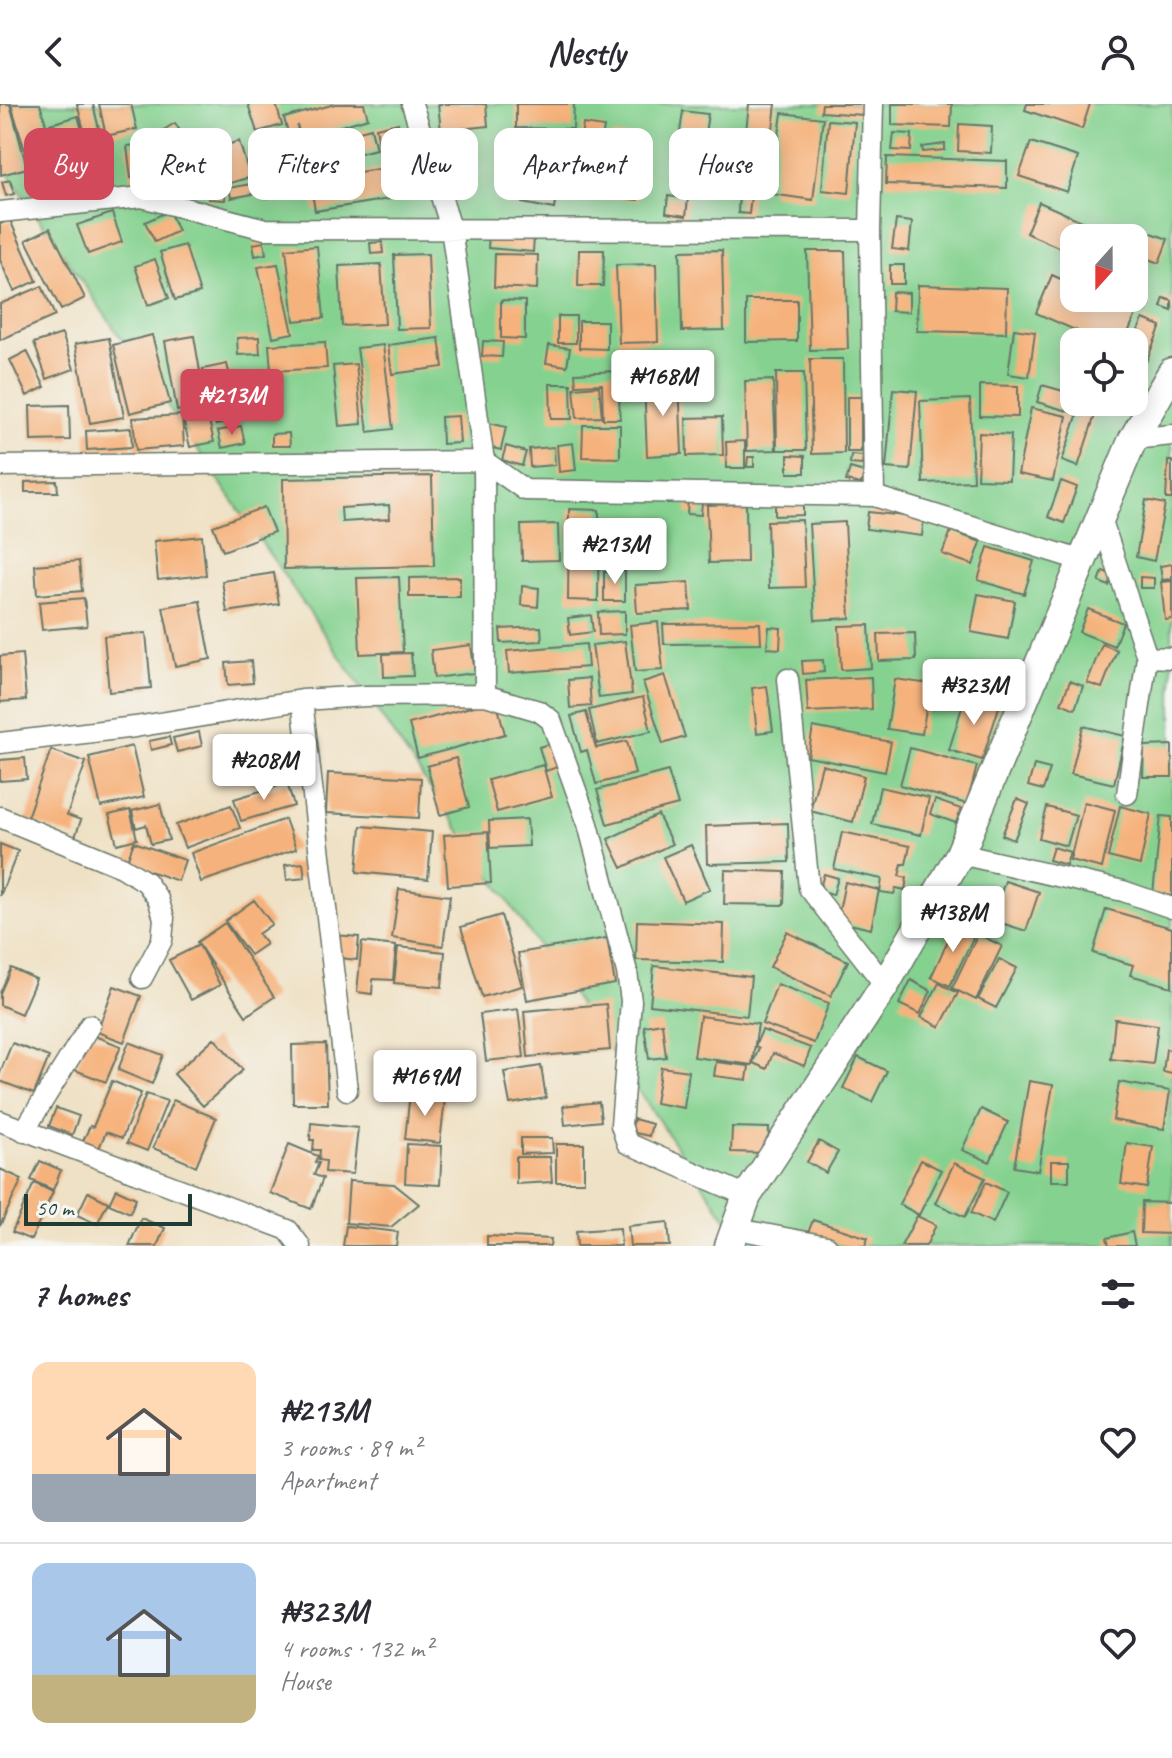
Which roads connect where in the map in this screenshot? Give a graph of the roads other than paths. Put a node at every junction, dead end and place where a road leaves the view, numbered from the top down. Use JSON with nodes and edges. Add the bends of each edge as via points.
{"nodes":[{"id":1,"x":412,"y":104,"type":"edge"},
{"id":2,"x":873,"y":104,"type":"edge"},
{"id":3,"x":0,"y":212,"type":"edge"},
{"id":4,"x":451,"y":228,"type":"junction"},
{"id":5,"x":870,"y":230,"type":"junction"},
{"id":6,"x":1172,"y":372,"type":"edge"},
{"id":7,"x":1172,"y":435,"type":"edge"},
{"id":8,"x":1133,"y":439,"type":"junction"},
{"id":9,"x":484,"y":461,"type":"junction"},
{"id":10,"x":0,"y":466,"type":"edge"},
{"id":11,"x":874,"y":496,"type":"junction"},
{"id":12,"x":1101,"y":518,"type":"junction"},
{"id":13,"x":1080,"y":560,"type":"junction"},
{"id":14,"x":1147,"y":657,"type":"junction"},
{"id":15,"x":1172,"y":658,"type":"edge"},
{"id":16,"x":788,"y":679,"type":"dead end"},
{"id":17,"x":485,"y":695,"type":"junction"},
{"id":18,"x":302,"y":700,"type":"junction"},
{"id":19,"x":0,"y":743,"type":"edge"},
{"id":20,"x":1127,"y":794,"type":"dead end"},
{"id":21,"x":0,"y":817,"type":"edge"},
{"id":22,"x":960,"y":854,"type":"junction"},
{"id":23,"x":1172,"y":908,"type":"edge"},
{"id":24,"x":142,"y":978,"type":"dead end"},
{"id":25,"x":885,"y":985,"type":"junction"},
{"id":26,"x":90,"y":1025,"type":"dead end"},
{"id":27,"x":347,"y":1090,"type":"dead end"},
{"id":28,"x":0,"y":1121,"type":"edge"},
{"id":29,"x":24,"y":1131,"type":"junction"},
{"id":30,"x":747,"y":1196,"type":"junction"},
{"id":31,"x":733,"y":1238,"type":"edge"},
{"id":32,"x":300,"y":1246,"type":"edge"},
{"id":33,"x":827,"y":1246,"type":"edge"}],
"edges":[{"from":1,"to":4,"type":"street"},
{"from":2,"to":5,"type":"street"},
{"from":3,"to":4,"type":"street","via":[[142,197],[265,229]]},
{"from":4,"to":5,"type":"street"},
{"from":4,"to":9,"type":"street"},
{"from":5,"to":11,"type":"street"},
{"from":6,"to":8,"type":"main road"},
{"from":7,"to":8,"type":"street"},
{"from":8,"to":12,"type":"main road"},
{"from":9,"to":10,"type":"street"},
{"from":9,"to":11,"type":"street","via":[[525,490]]},
{"from":9,"to":17,"type":"street"},
{"from":11,"to":13,"type":"street"},
{"from":12,"to":13,"type":"main road"},
{"from":12,"to":14,"type":"street"},
{"from":13,"to":22,"type":"main road"},
{"from":14,"to":15,"type":"street"},
{"from":14,"to":20,"type":"street"},
{"from":16,"to":25,"type":"street","via":[[809,888]]},
{"from":17,"to":18,"type":"street"},
{"from":17,"to":30,"type":"street","via":[[539,711],[551,720],[588,824],[631,1001],[621,1125],[627,1143]]},
{"from":18,"to":19,"type":"street"},
{"from":18,"to":27,"type":"street"},
{"from":21,"to":24,"type":"street","via":[[146,882],[164,918],[162,940]]},
{"from":22,"to":23,"type":"street","via":[[1123,891]]},
{"from":22,"to":25,"type":"main road"},
{"from":25,"to":30,"type":"main road"},
{"from":26,"to":29,"type":"street"},
{"from":28,"to":29,"type":"street"},
{"from":29,"to":32,"type":"street","via":[[288,1230]]},
{"from":30,"to":31,"type":"main road"},
{"from":31,"to":33,"type":"street"}]}
